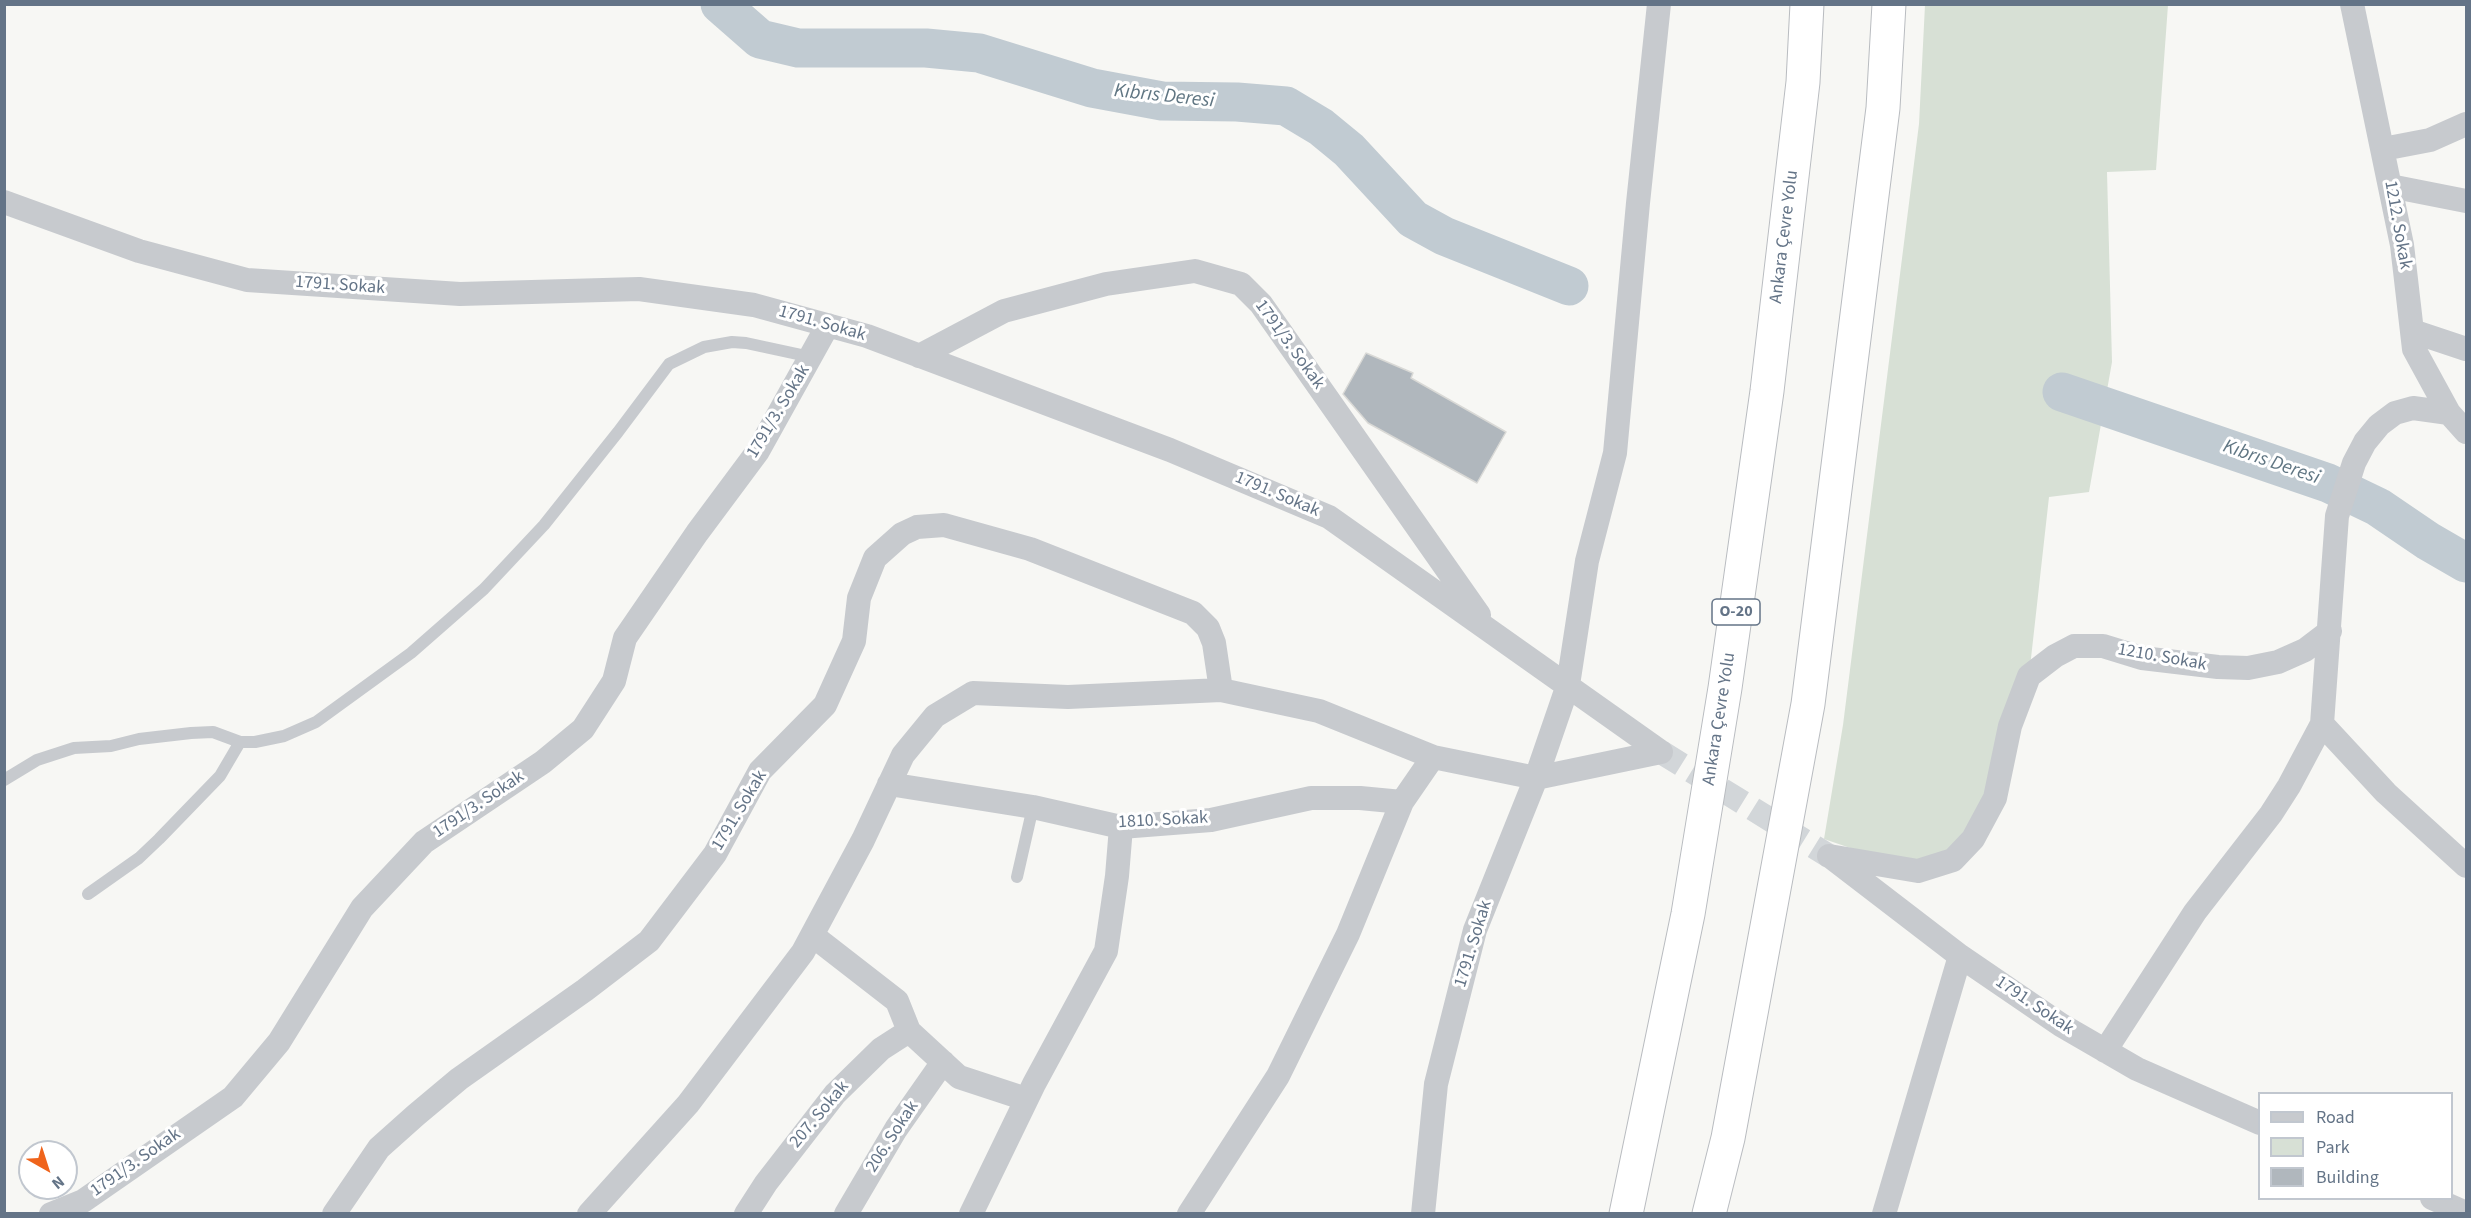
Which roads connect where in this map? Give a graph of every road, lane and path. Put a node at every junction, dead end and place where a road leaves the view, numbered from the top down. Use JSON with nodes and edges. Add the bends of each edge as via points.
{"nodes":[{"id":1,"x":1659,"y":4,"type":"edge"},
{"id":2,"x":1807,"y":4,"type":"edge"},
{"id":3,"x":1889,"y":4,"type":"edge"},
{"id":4,"x":2352,"y":4,"type":"edge"},
{"id":5,"x":2466,"y":124,"type":"edge"},
{"id":6,"x":2382,"y":150,"type":"junction"},
{"id":7,"x":2390,"y":186,"type":"junction"},
{"id":8,"x":7,"y":200,"type":"edge"},
{"id":9,"x":2466,"y":201,"type":"edge"},
{"id":10,"x":828,"y":325,"type":"junction"},
{"id":11,"x":2412,"y":331,"type":"junction"},
{"id":12,"x":2466,"y":349,"type":"edge"},
{"id":13,"x":919,"y":356,"type":"junction"},
{"id":14,"x":811,"y":357,"type":"junction"},
{"id":15,"x":2449,"y":413,"type":"junction"},
{"id":16,"x":2466,"y":432,"type":"edge"},
{"id":17,"x":1487,"y":627,"type":"junction"},
{"id":18,"x":2330,"y":631,"type":"junction"},
{"id":19,"x":1568,"y":685,"type":"junction"},
{"id":20,"x":1221,"y":690,"type":"junction"},
{"id":21,"x":2322,"y":724,"type":"junction"},
{"id":22,"x":240,"y":742,"type":"junction"},
{"id":23,"x":1433,"y":757,"type":"junction"},
{"id":24,"x":1536,"y":778,"type":"junction"},
{"id":25,"x":4,"y":780,"type":"edge"},
{"id":26,"x":889,"y":784,"type":"junction"},
{"id":27,"x":1402,"y":802,"type":"junction"},
{"id":28,"x":1033,"y":807,"type":"junction"},
{"id":29,"x":1121,"y":826,"type":"junction"},
{"id":30,"x":1829,"y":856,"type":"joint"},
{"id":31,"x":2466,"y":866,"type":"edge"},
{"id":32,"x":1017,"y":877,"type":"dead end"},
{"id":33,"x":88,"y":894,"type":"dead end"},
{"id":34,"x":812,"y":935,"type":"junction"},
{"id":35,"x":1960,"y":956,"type":"junction"},
{"id":36,"x":909,"y":1031,"type":"junction"},
{"id":37,"x":2105,"y":1051,"type":"junction"},
{"id":38,"x":943,"y":1062,"type":"junction"},
{"id":39,"x":1026,"y":1099,"type":"junction"},
{"id":40,"x":2258,"y":1123,"type":"edge"},
{"id":41,"x":51,"y":1214,"type":"edge"},
{"id":42,"x":334,"y":1214,"type":"edge"},
{"id":43,"x":589,"y":1214,"type":"edge"},
{"id":44,"x":746,"y":1214,"type":"edge"},
{"id":45,"x":846,"y":1214,"type":"edge"},
{"id":46,"x":971,"y":1214,"type":"edge"},
{"id":47,"x":1189,"y":1214,"type":"edge"},
{"id":48,"x":1423,"y":1214,"type":"edge"},
{"id":49,"x":1626,"y":1214,"type":"edge"},
{"id":50,"x":1709,"y":1214,"type":"edge"},
{"id":51,"x":1884,"y":1214,"type":"edge"}],
"edges":[{"from":1,"to":19,"type":"street","via":[[1615,453],[1587,561]]},
{"from":2,"to":49,"type":"highway","name":"Ankara Çevre Yolu","number":"O-20","via":[[1803,82],[1767,391],[1725,688],[1688,914]]},
{"from":3,"to":50,"type":"highway","via":[[1881,119],[1808,704],[1728,1138]]},
{"from":4,"to":6,"type":"street","name":"1212. Sokak"},
{"from":5,"to":6,"type":"street","via":[[2430,140]]},
{"from":6,"to":7,"type":"street","name":"1212. Sokak"},
{"from":7,"to":9,"type":"street"},
{"from":7,"to":11,"type":"street","name":"1212. Sokak","via":[[2402,245]]},
{"from":8,"to":10,"type":"street","name":"1791. Sokak","via":[[138,251],[247,280],[460,294],[639,289],[754,304]]},
{"from":10,"to":13,"type":"street","name":"1791. Sokak"},
{"from":10,"to":14,"type":"street","name":"1791/3. Sokak"},
{"from":11,"to":12,"type":"street"},
{"from":11,"to":15,"type":"street","name":"1212. Sokak","via":[[2414,349]]},
{"from":13,"to":17,"type":"street","name":"1791. Sokak","via":[[1170,450],[1329,516]]},
{"from":13,"to":17,"type":"street","name":"1791/3. Sokak","via":[[1004,311],[1106,284],[1195,272],[1240,284],[1261,304]]},
{"from":14,"to":22,"type":"lane","via":[[732,342],[704,347],[669,364],[544,525],[449,622],[316,722],[270,740]]},
{"from":14,"to":41,"type":"street","name":"1791/3. Sokak","via":[[758,451],[625,638],[614,681],[583,729],[543,762],[424,842],[362,908],[279,1042],[233,1097],[83,1201]]},
{"from":15,"to":16,"type":"street","name":"1212. Sokak"},
{"from":15,"to":18,"type":"street","via":[[2414,408],[2395,413],[2365,442],[2337,516]]},
{"from":17,"to":19,"type":"street","name":"1791. Sokak"},
{"from":18,"to":21,"type":"street"},
{"from":18,"to":30,"type":"street","name":"1210. Sokak","via":[[2305,650],[2278,662],[2248,668],[2142,658],[2103,646],[2074,646],[2029,676],[2010,726],[1995,798],[1973,839],[1953,860],[1918,871]]},
{"from":19,"to":24,"type":"street","name":"1791. Sokak"},
{"from":19,"to":24,"type":"street","name":"1791. Sokak","via":[[1661,752]]},
{"from":20,"to":23,"type":"street","via":[[1319,711]]},
{"from":20,"to":26,"type":"street","via":[[1068,697],[973,693],[935,716],[903,754]]},
{"from":20,"to":42,"type":"street","name":"1791. Sokak","via":[[1215,643],[1208,628],[1193,613],[1030,549],[944,525],[917,527],[902,534],[875,558],[859,597],[854,641],[825,705],[760,771],[715,854],[649,941],[459,1079],[416,1115],[380,1149]]},
{"from":21,"to":31,"type":"street","via":[[2386,794]]},
{"from":21,"to":37,"type":"street","via":[[2283,795],[2195,912]]},
{"from":22,"to":25,"type":"lane","via":[[213,732],[74,748],[37,760]]},
{"from":22,"to":33,"type":"lane","via":[[220,776],[159,839]]},
{"from":23,"to":24,"type":"street"},
{"from":23,"to":27,"type":"street"},
{"from":24,"to":48,"type":"street","name":"1791. Sokak","via":[[1475,930],[1436,1084]]},
{"from":26,"to":28,"type":"street","name":"1810. Sokak"},
{"from":26,"to":34,"type":"street"},
{"from":27,"to":29,"type":"street","name":"1810. Sokak","via":[[1311,798],[1211,820]]},
{"from":27,"to":47,"type":"street","via":[[1348,934],[1278,1076]]},
{"from":28,"to":29,"type":"street","name":"1810. Sokak"},
{"from":28,"to":32,"type":"lane"},
{"from":29,"to":39,"type":"street","via":[[1106,951]]},
{"from":30,"to":35,"type":"street","name":"1791. Sokak"},
{"from":34,"to":36,"type":"street","via":[[897,1001]]},
{"from":34,"to":43,"type":"street","via":[[688,1104]]},
{"from":35,"to":37,"type":"street","name":"1791. Sokak"},
{"from":35,"to":51,"type":"street"},
{"from":36,"to":38,"type":"street"},
{"from":36,"to":44,"type":"street","name":"207. Sokak","via":[[881,1049],[835,1094]]},
{"from":37,"to":40,"type":"street","name":"1791. Sokak"},
{"from":38,"to":39,"type":"street","via":[[959,1077]]},
{"from":38,"to":45,"type":"street","name":"206. Sokak","via":[[896,1129]]},
{"from":39,"to":46,"type":"street"}]}
